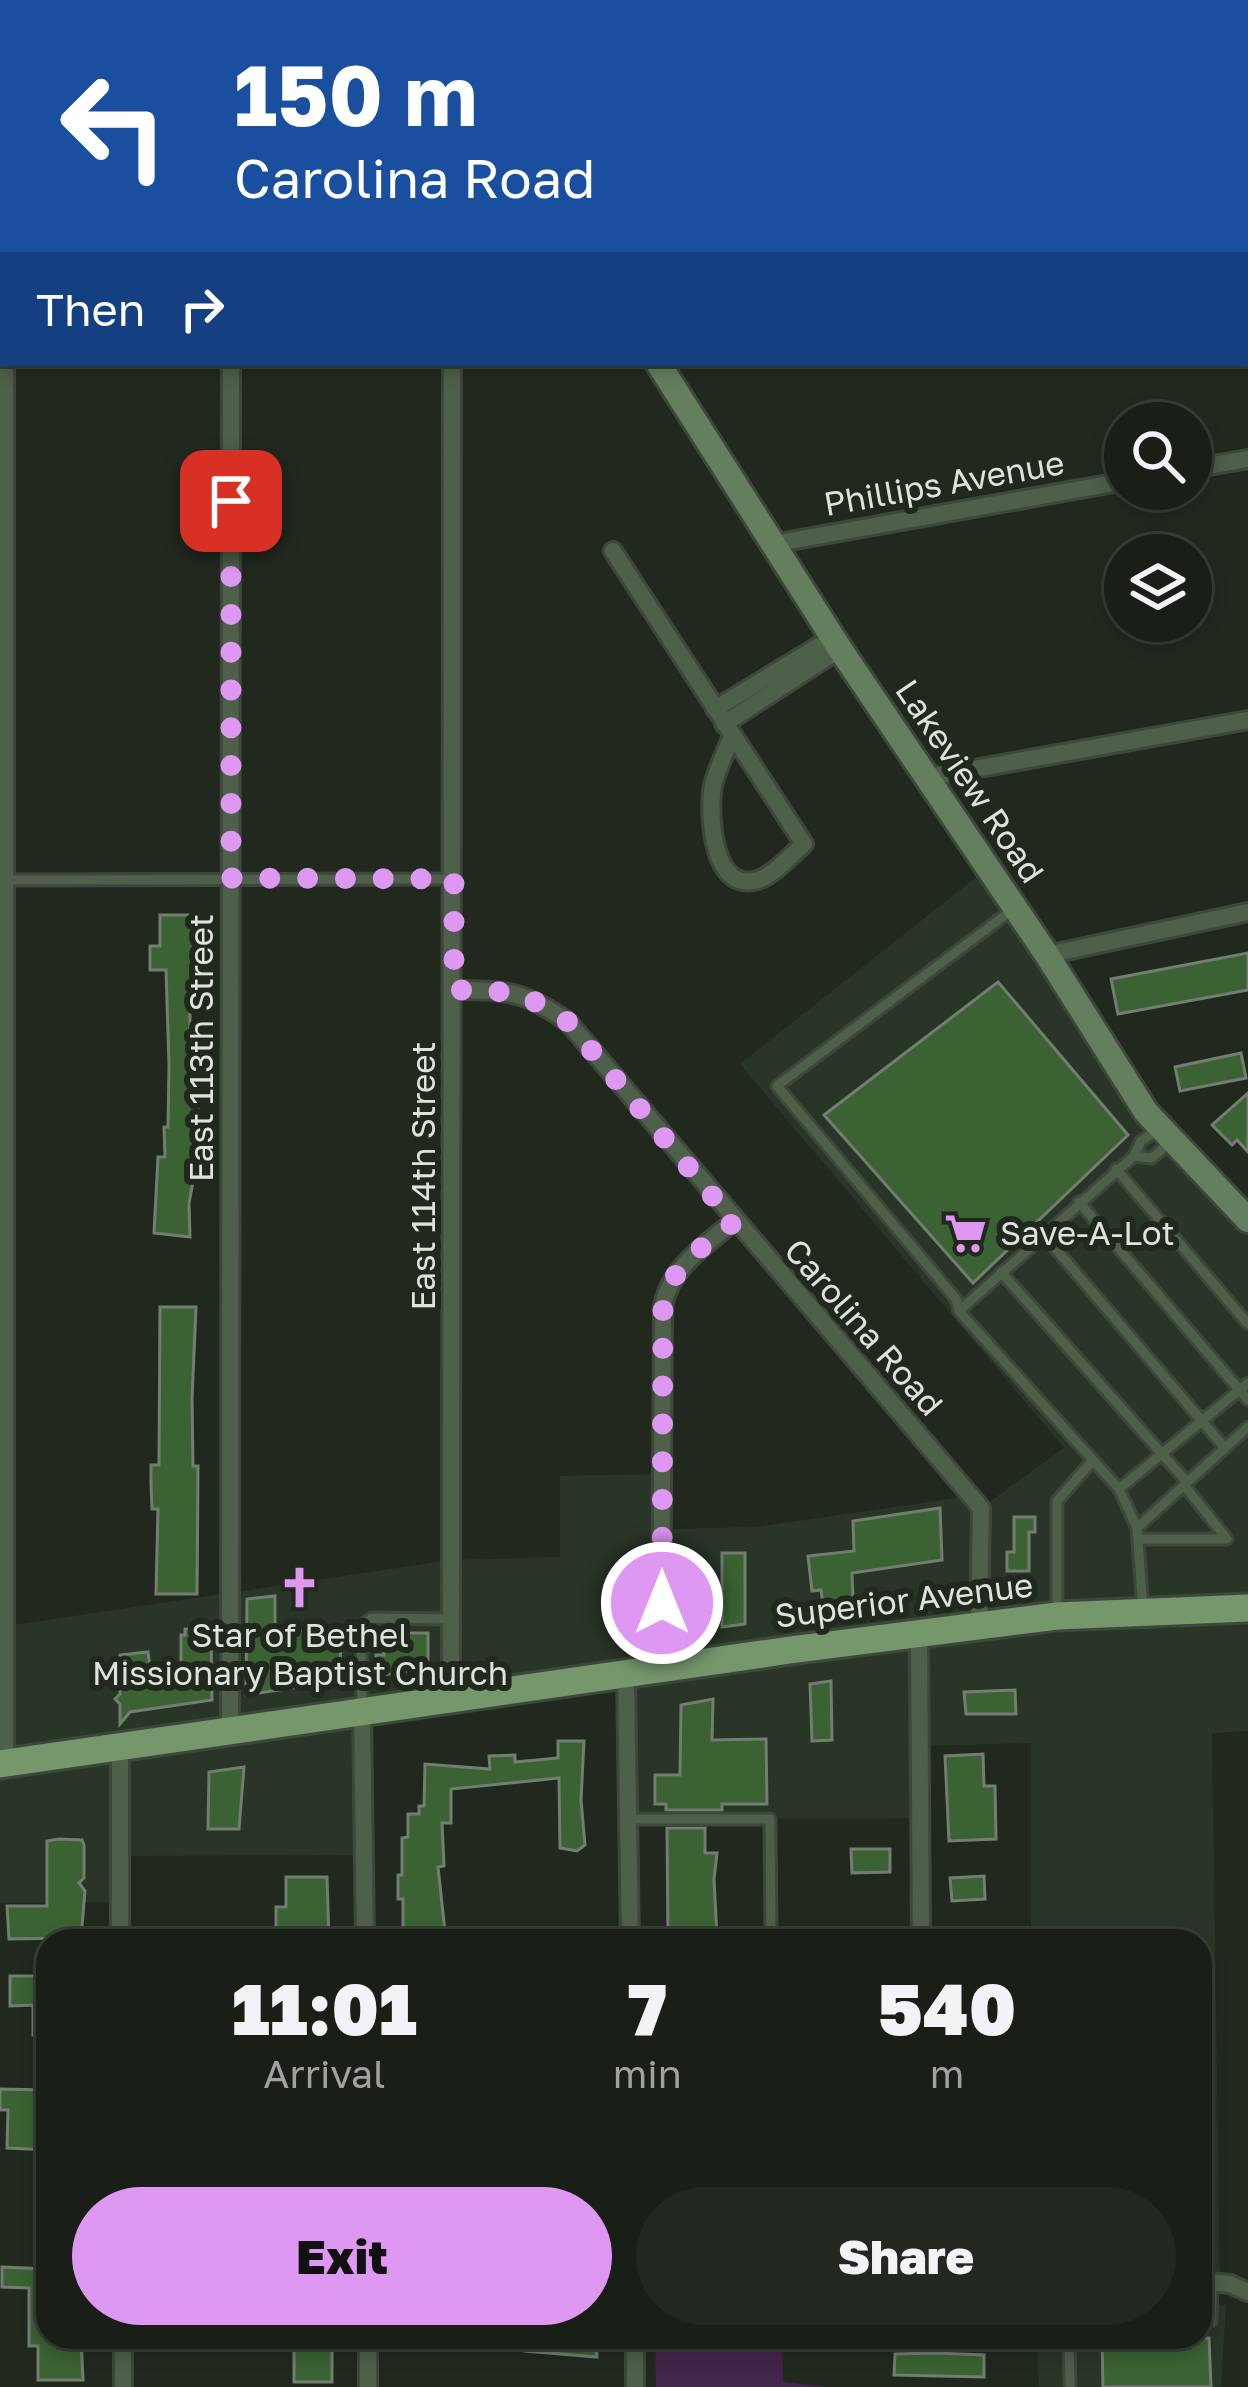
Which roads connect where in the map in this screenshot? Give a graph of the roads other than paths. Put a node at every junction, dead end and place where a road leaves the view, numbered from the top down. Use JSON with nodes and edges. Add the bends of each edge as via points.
{"nodes":[{"id":1,"x":5,"y":366,"type":"edge"},
{"id":2,"x":231,"y":366,"type":"edge"},
{"id":3,"x":452,"y":366,"type":"edge"},
{"id":4,"x":660,"y":366,"type":"edge"},
{"id":5,"x":1248,"y":459,"type":"edge"},
{"id":6,"x":1212,"y":466,"type":"edge"},
{"id":7,"x":1104,"y":485,"type":"edge"},
{"id":8,"x":773,"y":544,"type":"junction"},
{"id":9,"x":614,"y":551,"type":"dead end"},
{"id":10,"x":836,"y":643,"type":"junction"},
{"id":11,"x":1248,"y":720,"type":"edge"},
{"id":12,"x":724,"y":723,"type":"junction"},
{"id":13,"x":929,"y":777,"type":"junction"},
{"id":14,"x":5,"y":868,"type":"edge"},
{"id":15,"x":231,"y":878,"type":"junction"},
{"id":16,"x":454,"y":879,"type":"junction"},
{"id":17,"x":1016,"y":908,"type":"junction"},
{"id":18,"x":1248,"y":913,"type":"edge"},
{"id":19,"x":1047,"y":955,"type":"junction"},
{"id":20,"x":454,"y":990,"type":"junction"},
{"id":21,"x":1167,"y":1134,"type":"junction"},
{"id":22,"x":1133,"y":1156,"type":"junction"},
{"id":23,"x":1116,"y":1169,"type":"junction"},
{"id":24,"x":1079,"y":1202,"type":"junction"},
{"id":25,"x":1248,"y":1220,"type":"edge"},
{"id":26,"x":734,"y":1222,"type":"junction"},
{"id":27,"x":1043,"y":1234,"type":"junction"},
{"id":28,"x":1001,"y":1272,"type":"junction"},
{"id":29,"x":958,"y":1311,"type":"junction"},
{"id":30,"x":1248,"y":1324,"type":"edge"},
{"id":31,"x":1244,"y":1387,"type":"edge"},
{"id":32,"x":1248,"y":1400,"type":"edge"},
{"id":33,"x":1202,"y":1423,"type":"junction"},
{"id":34,"x":1246,"y":1433,"type":"edge"},
{"id":35,"x":1225,"y":1448,"type":"junction"},
{"id":36,"x":1164,"y":1454,"type":"junction"},
{"id":37,"x":1093,"y":1460,"type":"junction"},
{"id":38,"x":1186,"y":1484,"type":"junction"},
{"id":39,"x":1119,"y":1489,"type":"junction"},
{"id":40,"x":1138,"y":1533,"type":"junction"},
{"id":41,"x":1248,"y":1608,"type":"edge"},
{"id":42,"x":1143,"y":1610,"type":"junction"},
{"id":43,"x":1057,"y":1616,"type":"junction"},
{"id":44,"x":451,"y":1619,"type":"junction"},
{"id":45,"x":979,"y":1627,"type":"junction"},
{"id":46,"x":919,"y":1636,"type":"junction"},
{"id":47,"x":662,"y":1671,"type":"junction"},
{"id":48,"x":626,"y":1676,"type":"junction"},
{"id":49,"x":451,"y":1700,"type":"junction"},
{"id":50,"x":362,"y":1714,"type":"junction"},
{"id":51,"x":230,"y":1732,"type":"junction"},
{"id":52,"x":120,"y":1748,"type":"junction"},
{"id":53,"x":2,"y":1764,"type":"edge"},
{"id":54,"x":629,"y":1820,"type":"junction"},
{"id":55,"x":121,"y":1929,"type":"edge"},
{"id":56,"x":364,"y":1929,"type":"edge"},
{"id":57,"x":630,"y":1929,"type":"edge"},
{"id":58,"x":771,"y":1929,"type":"edge"},
{"id":59,"x":921,"y":1929,"type":"edge"},
{"id":60,"x":1212,"y":2282,"type":"edge"},
{"id":61,"x":1248,"y":2292,"type":"edge"},
{"id":62,"x":123,"y":2349,"type":"edge"},
{"id":63,"x":368,"y":2349,"type":"edge"},
{"id":64,"x":634,"y":2349,"type":"edge"},
{"id":65,"x":1069,"y":2349,"type":"edge"},
{"id":66,"x":123,"y":2387,"type":"edge"},
{"id":67,"x":368,"y":2387,"type":"edge"},
{"id":68,"x":635,"y":2387,"type":"edge"},
{"id":69,"x":1070,"y":2387,"type":"edge"}],
"edges":[{"from":1,"to":14,"type":"street"},
{"from":2,"to":15,"type":"street","name":"East 113th Street"},
{"from":3,"to":16,"type":"street","name":"East 114th Street"},
{"from":4,"to":8,"type":"street","name":"Lakeview Road"},
{"from":5,"to":6,"type":"street"},
{"from":7,"to":8,"type":"street","name":"Phillips Avenue"},
{"from":8,"to":10,"type":"street","name":"Lakeview Road"},
{"from":9,"to":12,"type":"street"},
{"from":10,"to":12,"type":"street"},
{"from":10,"to":13,"type":"street","name":"Lakeview Road"},
{"from":11,"to":13,"type":"street"},
{"from":12,"to":12,"type":"street","via":[[804,844],[763,879],[747,881],[725,869],[715,849],[712,787]]},
{"from":13,"to":17,"type":"street","name":"Lakeview Road"},
{"from":14,"to":15,"type":"lane"},
{"from":14,"to":53,"type":"street"},
{"from":15,"to":16,"type":"lane"},
{"from":15,"to":51,"type":"street","name":"East 113th Street"},
{"from":16,"to":20,"type":"street","name":"East 114th Street"},
{"from":17,"to":19,"type":"street","name":"Lakeview Road"},
{"from":17,"to":29,"type":"lane","via":[[777,1086]]},
{"from":18,"to":19,"type":"street"},
{"from":19,"to":21,"type":"street","name":"Lakeview Road"},
{"from":20,"to":26,"type":"street","name":"Carolina Road","via":[[508,990],[568,1022]]},
{"from":20,"to":44,"type":"street","name":"East 114th Street"},
{"from":21,"to":22,"type":"lane","via":[[1141,1141]]},
{"from":21,"to":22,"type":"lane","via":[[1153,1158]]},
{"from":21,"to":25,"type":"street","name":"Lakeview Road"},
{"from":22,"to":23,"type":"lane"},
{"from":23,"to":24,"type":"lane"},
{"from":23,"to":30,"type":"lane"},
{"from":24,"to":27,"type":"lane"},
{"from":24,"to":31,"type":"lane"},
{"from":26,"to":45,"type":"street","name":"Carolina Road","via":[[981,1508]]},
{"from":26,"to":47,"type":"street","via":[[681,1266],[663,1305]]},
{"from":27,"to":28,"type":"lane"},
{"from":27,"to":33,"type":"lane"},
{"from":28,"to":29,"type":"lane"},
{"from":28,"to":36,"type":"lane"},
{"from":29,"to":37,"type":"lane"},
{"from":31,"to":32,"type":"lane"},
{"from":31,"to":33,"type":"lane"},
{"from":33,"to":35,"type":"lane"},
{"from":33,"to":36,"type":"lane"},
{"from":34,"to":35,"type":"lane"},
{"from":35,"to":38,"type":"lane"},
{"from":36,"to":38,"type":"lane"},
{"from":36,"to":39,"type":"lane"},
{"from":37,"to":39,"type":"lane"},
{"from":37,"to":43,"type":"lane","via":[[1058,1501]]},
{"from":38,"to":40,"type":"lane"},
{"from":38,"to":40,"type":"lane","via":[[1227,1539]]},
{"from":39,"to":40,"type":"lane"},
{"from":40,"to":42,"type":"lane"},
{"from":41,"to":42,"type":"main road","name":"Superior Avenue"},
{"from":42,"to":43,"type":"main road","name":"Superior Avenue"},
{"from":43,"to":45,"type":"main road","name":"Superior Avenue"},
{"from":44,"to":49,"type":"street","name":"East 114th Street"},
{"from":44,"to":50,"type":"lane","via":[[370,1618],[361,1627]]},
{"from":45,"to":46,"type":"main road","name":"Superior Avenue"},
{"from":46,"to":47,"type":"main road","name":"Superior Avenue"},
{"from":46,"to":59,"type":"street"},
{"from":47,"to":48,"type":"main road","name":"Superior Avenue"},
{"from":48,"to":49,"type":"main road","name":"Superior Avenue"},
{"from":48,"to":54,"type":"street"},
{"from":49,"to":50,"type":"main road","name":"Superior Avenue"},
{"from":50,"to":51,"type":"main road","name":"Superior Avenue"},
{"from":50,"to":56,"type":"street"},
{"from":51,"to":52,"type":"main road","name":"Superior Avenue"},
{"from":52,"to":53,"type":"main road","name":"Superior Avenue"},
{"from":52,"to":55,"type":"street"},
{"from":54,"to":57,"type":"street"},
{"from":54,"to":58,"type":"lane","via":[[770,1819]]},
{"from":60,"to":61,"type":"street"},
{"from":62,"to":66,"type":"street"},
{"from":63,"to":67,"type":"street"},
{"from":64,"to":68,"type":"street"},
{"from":65,"to":69,"type":"lane"}]}
